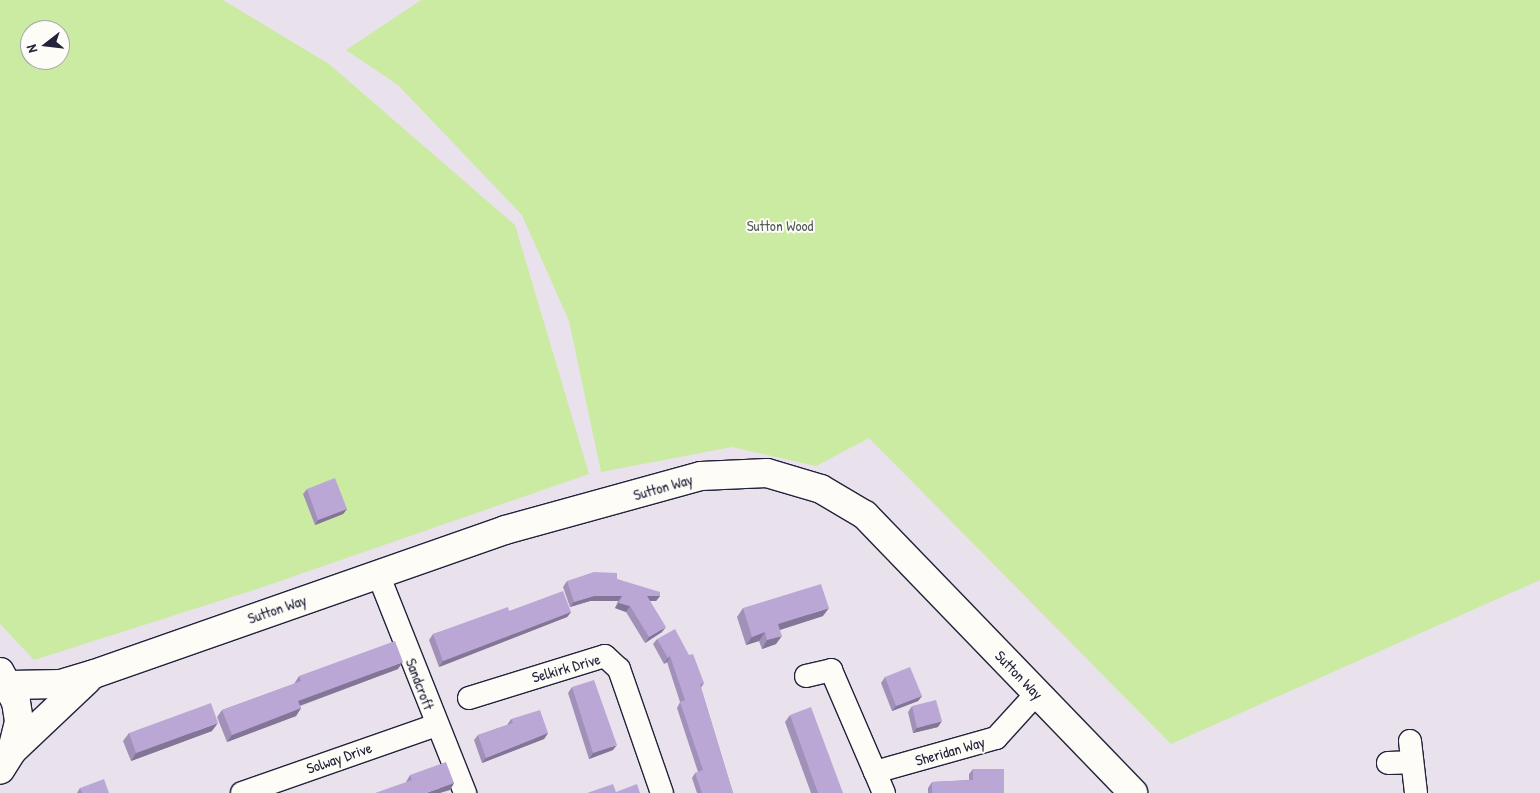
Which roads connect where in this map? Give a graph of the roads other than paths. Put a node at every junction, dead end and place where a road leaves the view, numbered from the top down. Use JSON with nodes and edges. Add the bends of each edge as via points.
{"nodes":[{"id":1,"x":378,"y":574,"type":"junction"},
{"id":2,"x":94,"y":674,"type":"junction"},
{"id":3,"x":806,"y":676,"type":"dead end"},
{"id":4,"x":5,"y":679,"type":"edge"},
{"id":5,"x":1036,"y":694,"type":"junction"},
{"id":6,"x":469,"y":698,"type":"dead end"},
{"id":7,"x":436,"y":725,"type":"junction"},
{"id":8,"x":6,"y":760,"type":"edge"},
{"id":9,"x":1388,"y":763,"type":"dead end"},
{"id":10,"x":875,"y":772,"type":"junction"},
{"id":11,"x":242,"y":793,"type":"edge"},
{"id":12,"x":465,"y":793,"type":"edge"},
{"id":13,"x":662,"y":793,"type":"edge"},
{"id":14,"x":884,"y":793,"type":"edge"},
{"id":15,"x":1133,"y":793,"type":"edge"},
{"id":16,"x":1416,"y":793,"type":"edge"}],
"edges":[{"from":1,"to":2,"type":"street","name":"Sutton Way"},
{"from":1,"to":5,"type":"street","name":"Sutton Way","via":[[505,530],[701,476],[766,473],[821,489],[865,515]]},
{"from":1,"to":7,"type":"street","name":"Sandcroft"},
{"from":2,"to":4,"type":"street","name":"Sutton Way","via":[[61,684]]},
{"from":2,"to":8,"type":"street","name":"Sutton Way","via":[[64,698]]},
{"from":3,"to":10,"type":"street","via":[[831,670]]},
{"from":4,"to":8,"type":"street","via":[[19,722]]},
{"from":5,"to":10,"type":"street","name":"Sheridan Way","via":[[996,738]]},
{"from":5,"to":15,"type":"street","name":"Sutton Way"},
{"from":6,"to":13,"type":"street","name":"Selkirk Drive","via":[[605,656],[619,668]]},
{"from":7,"to":11,"type":"street","name":"Solway Drive"},
{"from":7,"to":12,"type":"street","name":"Sandcroft"},
{"from":9,"to":16,"type":"street","via":[[1411,752]]},
{"from":10,"to":14,"type":"street"}]}
